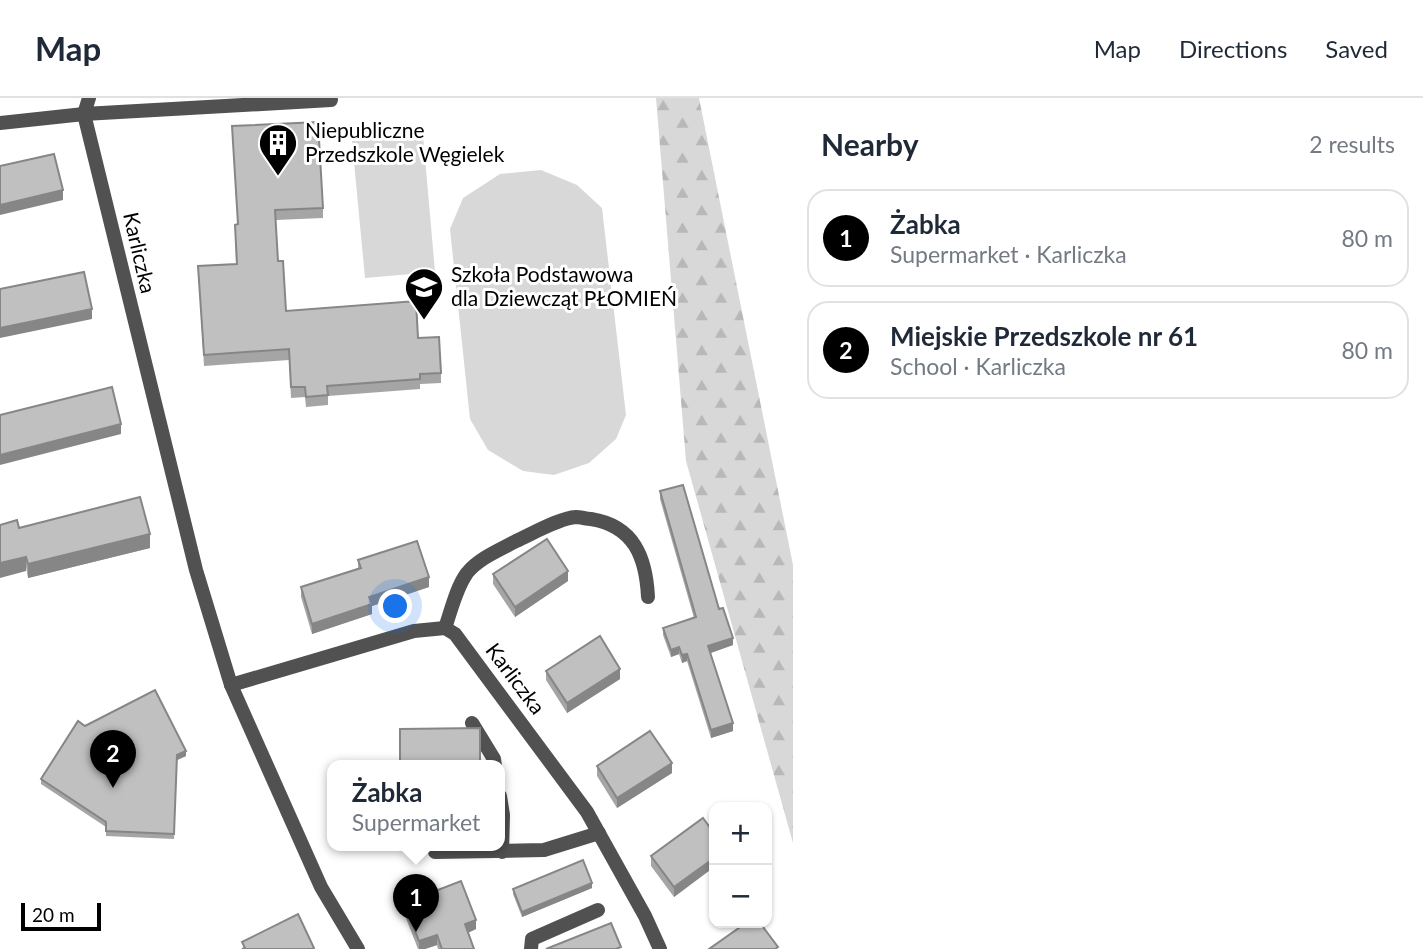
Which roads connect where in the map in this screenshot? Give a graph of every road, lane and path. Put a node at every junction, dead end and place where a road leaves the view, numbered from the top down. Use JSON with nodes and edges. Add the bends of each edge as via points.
{"nodes":[{"id":1,"x":89,"y":98,"type":"edge"},
{"id":2,"x":331,"y":100,"type":"dead end"},
{"id":3,"x":84,"y":114,"type":"junction"},
{"id":4,"x":0,"y":123,"type":"edge"},
{"id":5,"x":648,"y":597,"type":"dead end"},
{"id":6,"x":445,"y":628,"type":"junction"},
{"id":7,"x":231,"y":685,"type":"junction"},
{"id":8,"x":472,"y":723,"type":"dead end"},
{"id":9,"x":494,"y":760,"type":"edge"},
{"id":10,"x":599,"y":833,"type":"junction"},
{"id":11,"x":435,"y":852,"type":"dead end"},
{"id":12,"x":502,"y":852,"type":"joint"},
{"id":13,"x":598,"y":910,"type":"dead end"},
{"id":14,"x":358,"y":949,"type":"edge"},
{"id":15,"x":531,"y":949,"type":"edge"},
{"id":16,"x":660,"y":949,"type":"edge"}],
"edges":[{"from":1,"to":3,"type":"street"},
{"from":2,"to":3,"type":"street"},
{"from":3,"to":4,"type":"street"},
{"from":3,"to":7,"type":"street","name":"Karliczka","via":[[196,570]]},
{"from":5,"to":6,"type":"street","via":[[639,552],[623,531],[610,523],[575,517],[490,555],[467,573]]},
{"from":6,"to":7,"type":"street","via":[[414,631]]},
{"from":6,"to":10,"type":"street","name":"Karliczka","via":[[455,634]]},
{"from":7,"to":14,"type":"street","name":"Karliczka","via":[[321,887]]},
{"from":8,"to":9,"type":"street"},
{"from":10,"to":12,"type":"street","via":[[544,850]]},
{"from":10,"to":16,"type":"street","name":"Karliczka"},
{"from":11,"to":12,"type":"street"},
{"from":13,"to":15,"type":"street","via":[[532,939]]}]}
